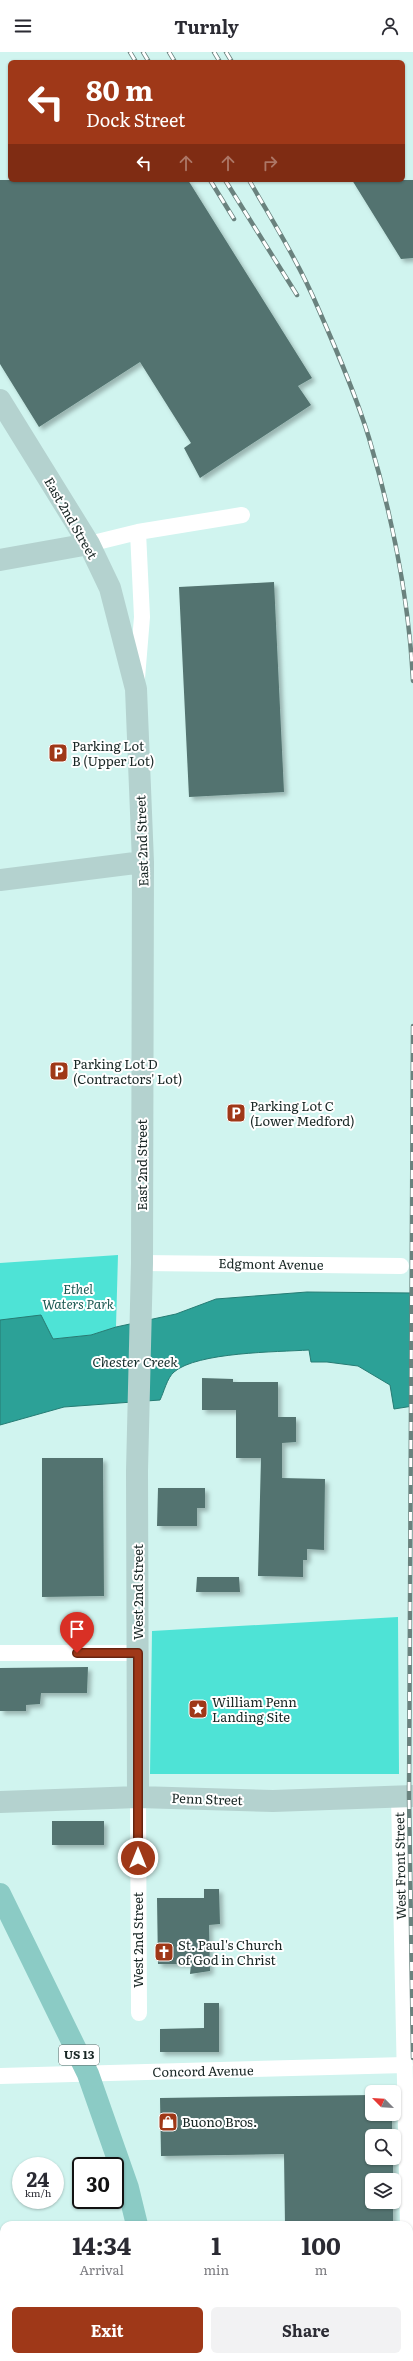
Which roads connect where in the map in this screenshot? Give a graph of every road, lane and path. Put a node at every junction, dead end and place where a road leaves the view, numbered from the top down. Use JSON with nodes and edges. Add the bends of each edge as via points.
{"nodes":[{"id":1,"x":0,"y":400,"type":"edge"},
{"id":2,"x":242,"y":515,"type":"dead end"},
{"id":3,"x":138,"y":532,"type":"junction"},
{"id":4,"x":89,"y":544,"type":"junction"},
{"id":5,"x":0,"y":560,"type":"edge"},
{"id":6,"x":136,"y":689,"type":"junction"},
{"id":7,"x":143,"y":862,"type":"junction"},
{"id":8,"x":0,"y":880,"type":"edge"},
{"id":9,"x":142,"y":1263,"type":"junction"},
{"id":10,"x":401,"y":1266,"type":"dead end"},
{"id":11,"x":140,"y":1316,"type":"joint"},
{"id":12,"x":0,"y":1653,"type":"edge"},
{"id":13,"x":138,"y":1653,"type":"junction"},
{"id":14,"x":406,"y":1796,"type":"edge"},
{"id":15,"x":138,"y":1797,"type":"junction"},
{"id":16,"x":0,"y":1802,"type":"edge"},
{"id":17,"x":0,"y":1894,"type":"edge"},
{"id":18,"x":139,"y":2013,"type":"dead end"},
{"id":19,"x":405,"y":2065,"type":"junction"},
{"id":20,"x":88,"y":2074,"type":"junction"},
{"id":21,"x":0,"y":2076,"type":"edge"},
{"id":22,"x":136,"y":2221,"type":"edge"},
{"id":23,"x":408,"y":2221,"type":"edge"}],
"edges":[{"from":1,"to":4,"type":"street","name":"East 2nd Street"},
{"from":2,"to":3,"type":"street"},
{"from":3,"to":4,"type":"street"},
{"from":3,"to":6,"type":"street","via":[[142,618]]},
{"from":4,"to":5,"type":"street"},
{"from":4,"to":6,"type":"street","name":"East 2nd Street","via":[[110,588]]},
{"from":6,"to":7,"type":"street","name":"East 2nd Street"},
{"from":7,"to":8,"type":"street"},
{"from":7,"to":9,"type":"street","name":"East 2nd Street"},
{"from":9,"to":10,"type":"street","name":"Edgmont Avenue"},
{"from":9,"to":11,"type":"street","name":"East 2nd Street"},
{"from":11,"to":13,"type":"street","name":"West 2nd Street"},
{"from":12,"to":13,"type":"street"},
{"from":13,"to":15,"type":"street","name":"West 2nd Street"},
{"from":14,"to":15,"type":"street","name":"Penn Street","via":[[273,1801]]},
{"from":14,"to":19,"type":"street","name":"West Front Street"},
{"from":15,"to":16,"type":"street","name":"Penn Street"},
{"from":15,"to":18,"type":"street","name":"West 2nd Street"},
{"from":17,"to":20,"type":"main road","number":"US 13"},
{"from":19,"to":20,"type":"street","name":"Concord Avenue"},
{"from":19,"to":23,"type":"street","name":"West Front Street"},
{"from":20,"to":21,"type":"street","name":"Concord Avenue"},
{"from":20,"to":22,"type":"main road","number":"US 13","via":[[128,2188]]}]}
